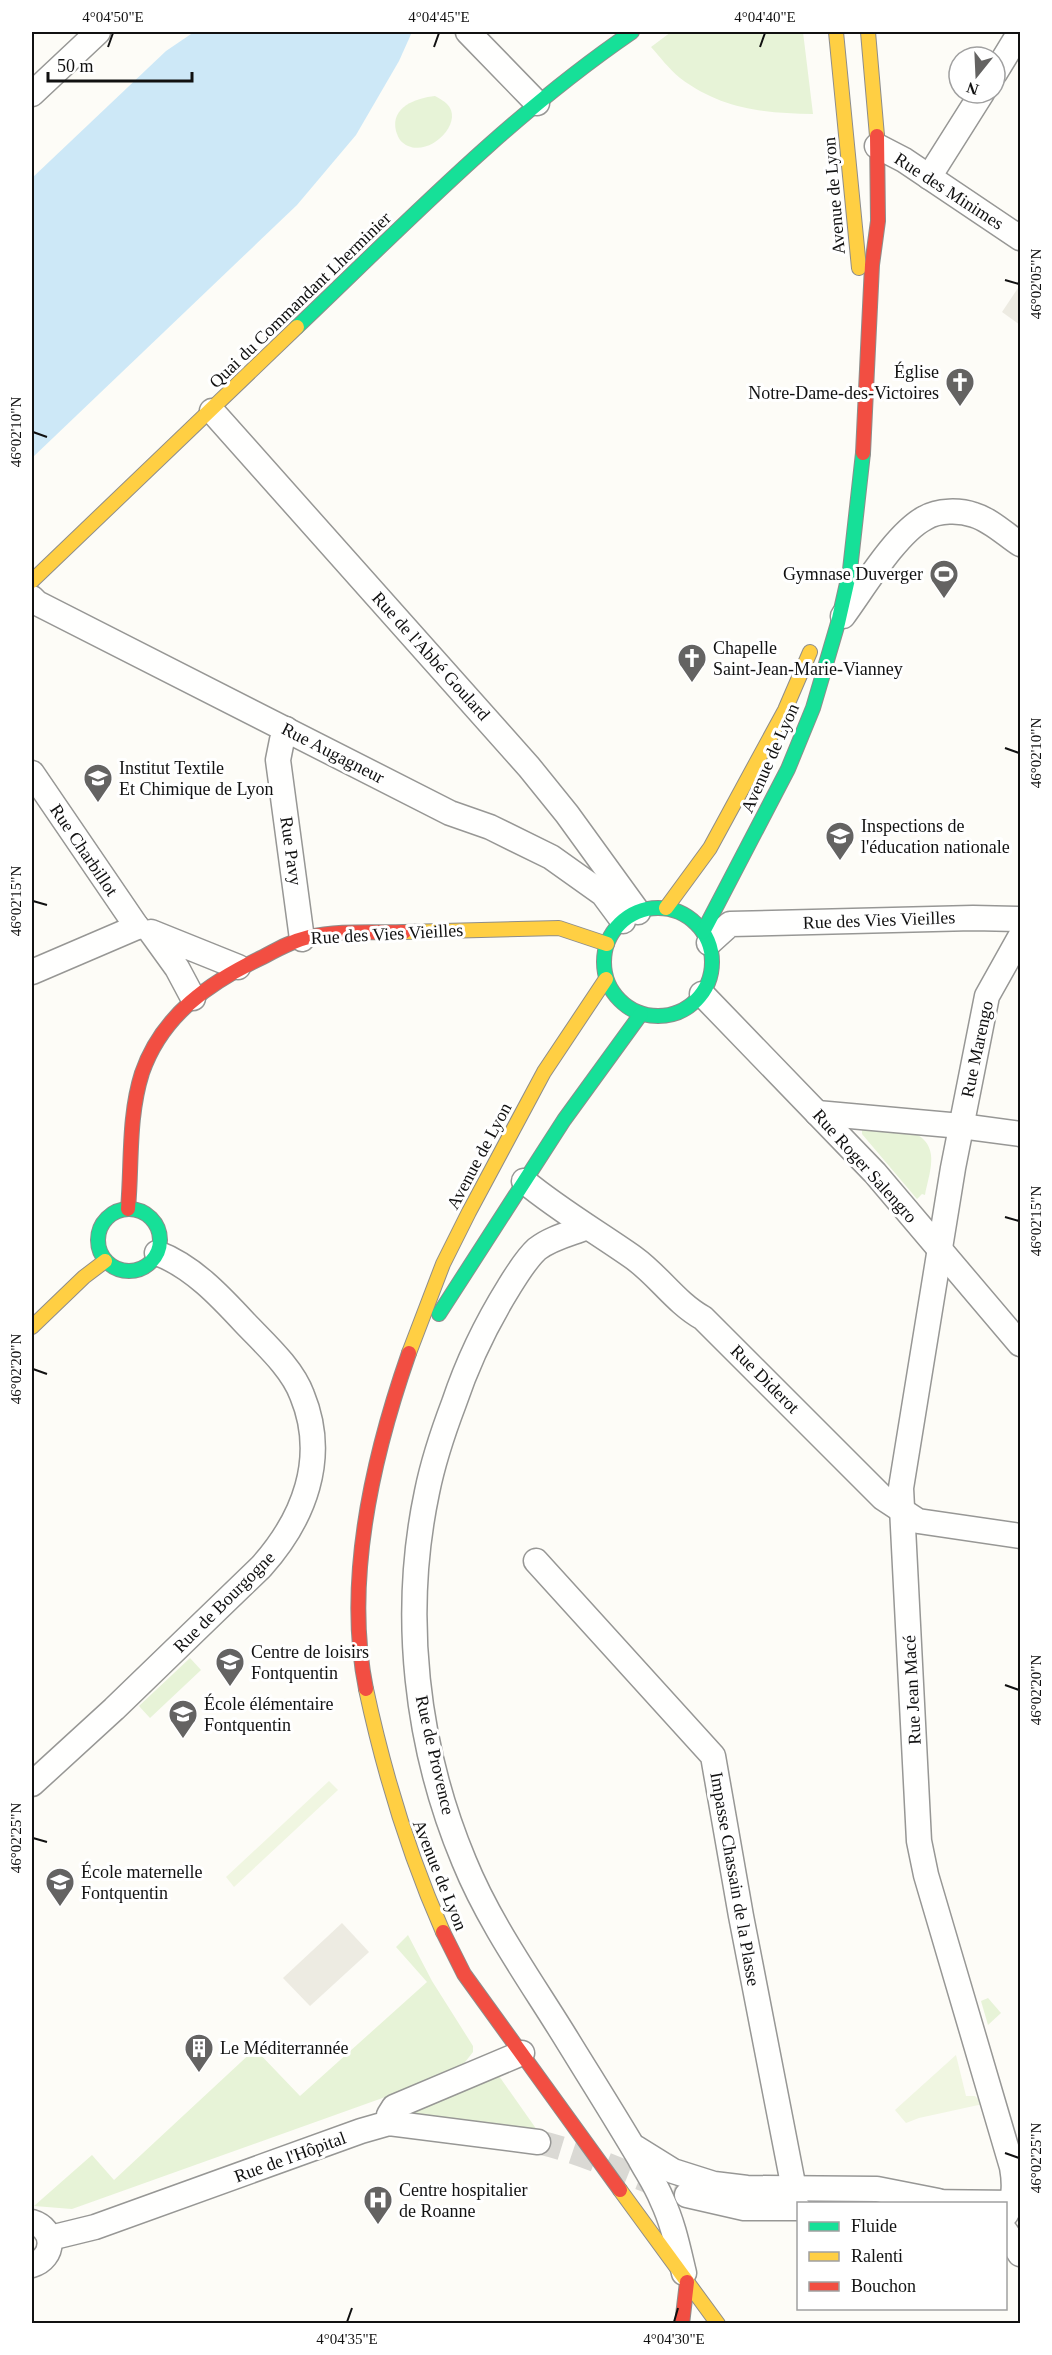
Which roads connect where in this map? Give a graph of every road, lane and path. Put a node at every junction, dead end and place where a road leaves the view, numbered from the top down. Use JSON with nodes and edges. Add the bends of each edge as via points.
{"nodes":[{"id":1,"x":98,"y":32,"type":"edge"},
{"id":2,"x":468,"y":32,"type":"edge"},
{"id":3,"x":617,"y":32,"type":"edge"},
{"id":4,"x":632,"y":32,"type":"edge"},
{"id":5,"x":830,"y":32,"type":"edge"},
{"id":6,"x":836,"y":32,"type":"edge"},
{"id":7,"x":867,"y":32,"type":"edge"},
{"id":8,"x":1020,"y":32,"type":"edge"},
{"id":9,"x":837,"y":51,"type":"junction"},
{"id":10,"x":601,"y":52,"type":"junction"},
{"id":11,"x":1007,"y":53,"type":"edge"},
{"id":12,"x":32,"y":93,"type":"edge"},
{"id":13,"x":537,"y":103,"type":"junction"},
{"id":14,"x":974,"y":105,"type":"edge"},
{"id":15,"x":877,"y":146,"type":"junction"},
{"id":16,"x":929,"y":177,"type":"junction"},
{"id":17,"x":1020,"y":238,"type":"edge"},
{"id":18,"x":867,"y":357,"type":"junction"},
{"id":19,"x":212,"y":411,"type":"junction"},
{"id":20,"x":864,"y":447,"type":"junction"},
{"id":21,"x":1020,"y":544,"type":"edge"},
{"id":22,"x":32,"y":581,"type":"edge"},
{"id":23,"x":830,"y":597,"type":"dead end"},
{"id":24,"x":32,"y":598,"type":"edge"},
{"id":25,"x":838,"y":623,"type":"junction"},
{"id":26,"x":815,"y":640,"type":"dead end"},
{"id":27,"x":286,"y":729,"type":"junction"},
{"id":28,"x":32,"y":772,"type":"edge"},
{"id":29,"x":666,"y":909,"type":"junction"},
{"id":30,"x":631,"y":916,"type":"junction"},
{"id":31,"x":1020,"y":919,"type":"edge"},
{"id":32,"x":144,"y":929,"type":"junction"},
{"id":33,"x":1020,"y":937,"type":"edge"},
{"id":34,"x":706,"y":938,"type":"junction"},
{"id":35,"x":302,"y":939,"type":"junction"},
{"id":36,"x":607,"y":944,"type":"junction"},
{"id":37,"x":238,"y":967,"type":"junction"},
{"id":38,"x":32,"y":972,"type":"edge"},
{"id":39,"x":606,"y":979,"type":"junction"},
{"id":40,"x":702,"y":994,"type":"junction"},
{"id":41,"x":193,"y":998,"type":"junction"},
{"id":42,"x":641,"y":1014,"type":"junction"},
{"id":43,"x":817,"y":1113,"type":"junction"},
{"id":44,"x":961,"y":1126,"type":"junction"},
{"id":45,"x":1020,"y":1134,"type":"edge"},
{"id":46,"x":953,"y":1168,"type":"joint"},
{"id":47,"x":524,"y":1181,"type":"junction"},
{"id":48,"x":128,"y":1209,"type":"junction"},
{"id":49,"x":585,"y":1228,"type":"junction"},
{"id":50,"x":940,"y":1249,"type":"junction"},
{"id":51,"x":157,"y":1253,"type":"junction"},
{"id":52,"x":105,"y":1261,"type":"junction"},
{"id":53,"x":32,"y":1327,"type":"edge"},
{"id":54,"x":1020,"y":1344,"type":"edge"},
{"id":55,"x":407,"y":1363,"type":"junction"},
{"id":56,"x":901,"y":1510,"type":"junction"},
{"id":57,"x":1020,"y":1536,"type":"edge"},
{"id":58,"x":536,"y":1561,"type":"dead end"},
{"id":59,"x":32,"y":1784,"type":"edge"},
{"id":60,"x":522,"y":2053,"type":"junction"},
{"id":61,"x":389,"y":2123,"type":"junction"},
{"id":62,"x":538,"y":2142,"type":"tunnel mouth"},
{"id":63,"x":632,"y":2145,"type":"junction"},
{"id":64,"x":687,"y":2195,"type":"tunnel mouth"},
{"id":65,"x":796,"y":2199,"type":"edge"},
{"id":66,"x":938,"y":2201,"type":"junction"},
{"id":67,"x":924,"y":2202,"type":"edge"},
{"id":68,"x":950,"y":2202,"type":"edge"},
{"id":69,"x":1013,"y":2207,"type":"edge"},
{"id":70,"x":32,"y":2222,"type":"edge"},
{"id":71,"x":1007,"y":2235,"type":"edge"},
{"id":72,"x":50,"y":2238,"type":"junction"},
{"id":73,"x":1020,"y":2254,"type":"edge"},
{"id":74,"x":32,"y":2265,"type":"edge"},
{"id":75,"x":687,"y":2282,"type":"junction"},
{"id":76,"x":682,"y":2324,"type":"edge"},
{"id":77,"x":718,"y":2324,"type":"edge"}],
"edges":[{"from":1,"to":12,"type":"street"},
{"from":2,"to":13,"type":"street"},
{"from":3,"to":10,"type":"main road","name":"Quai du Commandant Lherminier"},
{"from":4,"to":10,"type":"main road","name":"Quai du Commandant Lherminier"},
{"from":5,"to":9,"type":"main road"},
{"from":6,"to":9,"type":"main road","name":"Avenue de Lyon"},
{"from":7,"to":15,"type":"main road","name":"Avenue de Lyon"},
{"from":8,"to":11,"type":"street"},
{"from":9,"to":18,"type":"main road","name":"Avenue de Lyon"},
{"from":10,"to":13,"type":"main road","name":"Quai du Commandant Lherminier"},
{"from":13,"to":19,"type":"main road","name":"Quai du Commandant Lherminier","via":[[458,173]]},
{"from":14,"to":16,"type":"street"},
{"from":15,"to":16,"type":"street","name":"Rue des Minimes"},
{"from":15,"to":18,"type":"main road","name":"Avenue de Lyon","via":[[878,221]]},
{"from":16,"to":17,"type":"street","name":"Rue des Minimes"},
{"from":18,"to":20,"type":"main road","name":"Avenue de Lyon"},
{"from":19,"to":22,"type":"main road","name":"Quai du Commandant Lherminier"},
{"from":19,"to":30,"type":"street","name":"Rue de l'Abbé Goulard","via":[[529,767],[567,814]]},
{"from":20,"to":23,"type":"main road","name":"Avenue de Lyon"},
{"from":20,"to":25,"type":"main road","name":"Avenue de Lyon","via":[[850,570]]},
{"from":21,"to":25,"type":"street","via":[[975,515],[949,512],[925,517],[882,561]]},
{"from":24,"to":27,"type":"street","name":"Rue Augagneur"},
{"from":25,"to":34,"type":"main road","name":"Avenue de Lyon","via":[[813,708],[788,769]]},
{"from":26,"to":29,"type":"main road","name":"Avenue de Lyon","via":[[784,710],[710,848]]},
{"from":27,"to":30,"type":"street","name":"Rue Augagneur","via":[[450,813],[490,827],[551,857]]},
{"from":27,"to":35,"type":"street","name":"Rue Pavy","via":[[278,760]]},
{"from":28,"to":32,"type":"street","name":"Rue Charbillot"},
{"from":29,"to":30,"type":"main road","via":[[652,908]]},
{"from":29,"to":34,"type":"main road","via":[[687,917]]},
{"from":30,"to":36,"type":"main road","via":[[613,931]]},
{"from":31,"to":34,"type":"street","name":"Rue des Vies Vieilles","via":[[730,924]]},
{"from":32,"to":37,"type":"street"},
{"from":32,"to":38,"type":"street"},
{"from":32,"to":41,"type":"street","name":"Rue Charbillot","via":[[177,968]]},
{"from":33,"to":44,"type":"street","name":"Rue Marengo","via":[[987,996]]},
{"from":34,"to":40,"type":"main road","via":[[712,960],[710,978]]},
{"from":35,"to":36,"type":"main road","name":"Rue des Vies Vieilles","via":[[338,934],[559,928]]},
{"from":35,"to":37,"type":"main road","name":"Rue des Vies Vieilles"},
{"from":36,"to":39,"type":"main road"},
{"from":37,"to":41,"type":"main road","name":"Rue des Vies Vieilles"},
{"from":39,"to":42,"type":"main road","via":[[614,994]]},
{"from":39,"to":55,"type":"main road","name":"Avenue de Lyon","via":[[549,1063],[462,1225],[436,1281]]},
{"from":40,"to":42,"type":"main road","via":[[675,1014]]},
{"from":40,"to":43,"type":"street","name":"Rue Roger Salengro"},
{"from":41,"to":48,"type":"main road","name":"Rue des Vies Vieilles","via":[[162,1032],[141,1078]]},
{"from":42,"to":47,"type":"main road","name":"Avenue de Lyon"},
{"from":43,"to":44,"type":"street"},
{"from":43,"to":50,"type":"street","name":"Rue Roger Salengro"},
{"from":44,"to":45,"type":"street"},
{"from":44,"to":46,"type":"street","name":"Rue Marengo"},
{"from":46,"to":50,"type":"street","name":"Rue Jean Macé"},
{"from":47,"to":49,"type":"street","name":"Rue Diderot"},
{"from":47,"to":55,"type":"main road","name":"Avenue de Lyon"},
{"from":48,"to":51,"type":"main road","via":[[147,1215],[154,1223],[159,1233]]},
{"from":48,"to":52,"type":"main road","via":[[102,1223],[98,1242]]},
{"from":49,"to":56,"type":"street","name":"Rue Diderot","via":[[635,1259],[689,1311],[703,1318],[883,1498]]},
{"from":49,"to":63,"type":"street","name":"Rue de Provence","via":[[536,1250],[489,1318],[467,1365],[426,1494],[417,1563],[417,1673],[422,1719],[442,1800],[464,1861],[487,1909]]},
{"from":50,"to":54,"type":"street","name":"Rue Roger Salengro"},
{"from":50,"to":56,"type":"street","name":"Rue Jean Macé","via":[[901,1488]]},
{"from":51,"to":52,"type":"main road","via":[[143,1268],[134,1271],[123,1271]]},
{"from":51,"to":59,"type":"street","name":"Rue de Bourgogne","via":[[176,1260],[214,1291],[288,1372],[302,1394],[313,1450],[307,1493],[280,1545]]},
{"from":52,"to":53,"type":"main road"},
{"from":55,"to":60,"type":"main road","name":"Avenue de Lyon","via":[[382,1445],[367,1517],[359,1640],[362,1668],[380,1760],[397,1817],[439,1922],[464,1974]]},
{"from":56,"to":57,"type":"street","name":"Rue Diderot","via":[[918,1521],[936,1525]]},
{"from":56,"to":69,"type":"street","name":"Rue Jean Macé","via":[[919,1841],[1012,2167]]},
{"from":58,"to":65,"type":"street","name":"Impasse Chassain de la Plasse","via":[[713,1756]]},
{"from":60,"to":61,"type":"street","via":[[394,2108]]},
{"from":60,"to":75,"type":"main road","name":"Avenue de Lyon"},
{"from":61,"to":62,"type":"street","name":"Rue de l'Hôpital"},
{"from":61,"to":72,"type":"street","name":"Rue de l'Hôpital","via":[[95,2227]]},
{"from":63,"to":65,"type":"street","via":[[673,2171],[692,2178]]},
{"from":63,"to":75,"type":"street","name":"Rue de Provence","via":[[662,2199]]},
{"from":64,"to":65,"type":"street","via":[[744,2208]]},
{"from":65,"to":66,"type":"street","via":[[877,2188]]},
{"from":66,"to":67,"type":"street"},
{"from":66,"to":68,"type":"street"},
{"from":70,"to":72,"type":"street"},
{"from":71,"to":73,"type":"street"},
{"from":72,"to":74,"type":"street","via":[[48,2253]]},
{"from":75,"to":76,"type":"main road"},
{"from":75,"to":77,"type":"main road","name":"Avenue de Lyon"}]}
